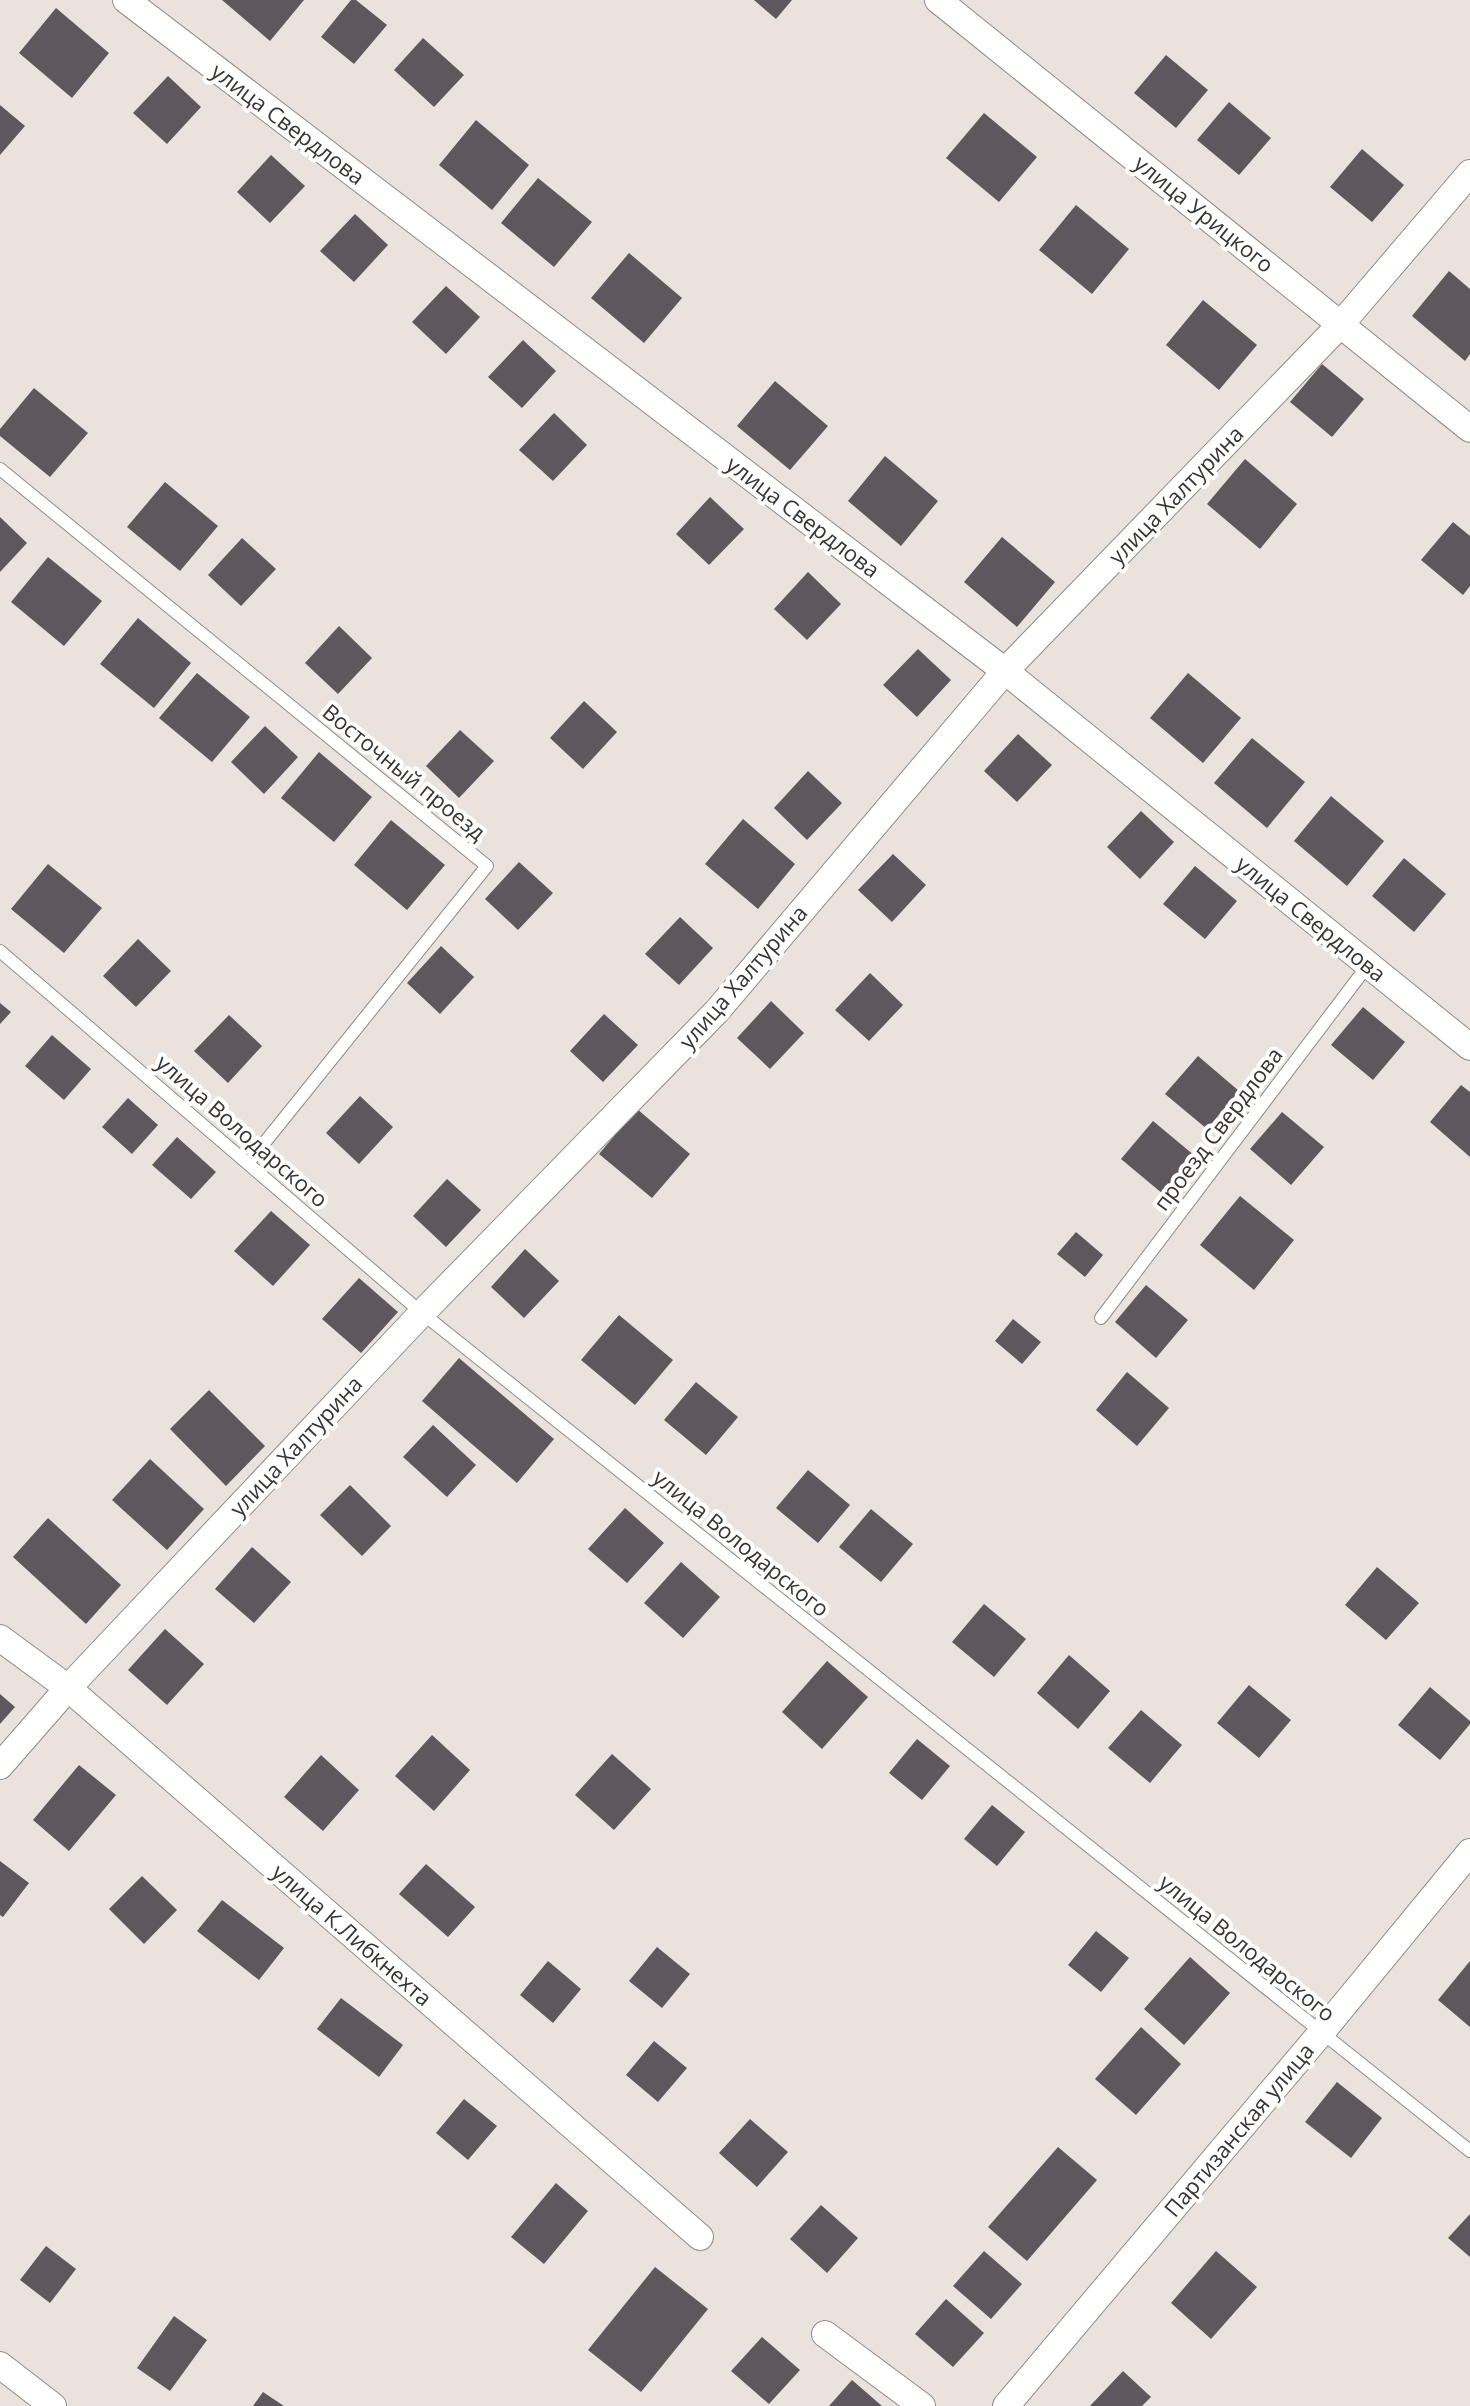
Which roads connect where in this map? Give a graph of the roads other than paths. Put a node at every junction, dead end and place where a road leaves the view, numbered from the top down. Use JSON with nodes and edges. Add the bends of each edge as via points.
{"nodes":[{"id":1,"x":126,"y":0,"type":"edge"},
{"id":2,"x":938,"y":0,"type":"edge"},
{"id":3,"x":1470,"y":173,"type":"edge"},
{"id":4,"x":1341,"y":324,"type":"junction"},
{"id":5,"x":1470,"y":429,"type":"edge"},
{"id":6,"x":0,"y":469,"type":"edge"},
{"id":7,"x":1005,"y":671,"type":"junction"},
{"id":8,"x":0,"y":951,"type":"edge"},
{"id":9,"x":1368,"y":965,"type":"junction"},
{"id":10,"x":1470,"y":1047,"type":"edge"},
{"id":11,"x":249,"y":1162,"type":"junction"},
{"id":12,"x":422,"y":1313,"type":"junction"},
{"id":13,"x":1101,"y":1318,"type":"dead end"},
{"id":14,"x":0,"y":1638,"type":"edge"},
{"id":15,"x":68,"y":1688,"type":"junction"},
{"id":16,"x":0,"y":1766,"type":"edge"},
{"id":17,"x":1470,"y":1852,"type":"edge"},
{"id":18,"x":1321,"y":2033,"type":"junction"},
{"id":19,"x":1470,"y":2151,"type":"edge"},
{"id":20,"x":700,"y":2237,"type":"dead end"},
{"id":21,"x":825,"y":2334,"type":"dead end"},
{"id":22,"x":0,"y":2365,"type":"edge"},
{"id":23,"x":53,"y":2406,"type":"edge"},
{"id":24,"x":922,"y":2406,"type":"edge"},
{"id":25,"x":1006,"y":2406,"type":"edge"}],
"edges":[{"from":1,"to":7,"type":"street","name":"улица Свердлова"},
{"from":2,"to":4,"type":"street","name":"улица Урицкого"},
{"from":3,"to":4,"type":"street","name":"улица Халтурина"},
{"from":4,"to":5,"type":"street","name":"улица Урицкого"},
{"from":4,"to":7,"type":"street","name":"улица Халтурина"},
{"from":6,"to":11,"type":"lane","name":"Восточный проезд","via":[[487,866]]},
{"from":7,"to":9,"type":"street","name":"улица Свердлова"},
{"from":7,"to":12,"type":"street","name":"улица Халтурина","via":[[717,1011]]},
{"from":8,"to":11,"type":"lane","name":"улица Володарского"},
{"from":9,"to":10,"type":"street","name":"улица Свердлова"},
{"from":9,"to":13,"type":"lane","name":"проезд Свердлова"},
{"from":11,"to":12,"type":"lane","name":"улица Володарского"},
{"from":12,"to":15,"type":"street","name":"улица Халтурина"},
{"from":12,"to":18,"type":"lane","name":"улица Володарского"},
{"from":14,"to":15,"type":"street","name":"улица К.Либкнехта"},
{"from":15,"to":16,"type":"street","name":"улица Халтурина"},
{"from":15,"to":20,"type":"street","name":"улица К.Либкнехта"},
{"from":17,"to":18,"type":"street","name":"Партизанская улица"},
{"from":18,"to":19,"type":"lane","name":"улица Володарского"},
{"from":18,"to":25,"type":"street","name":"Партизанская улица"},
{"from":21,"to":24,"type":"street"},
{"from":22,"to":23,"type":"street"}]}
